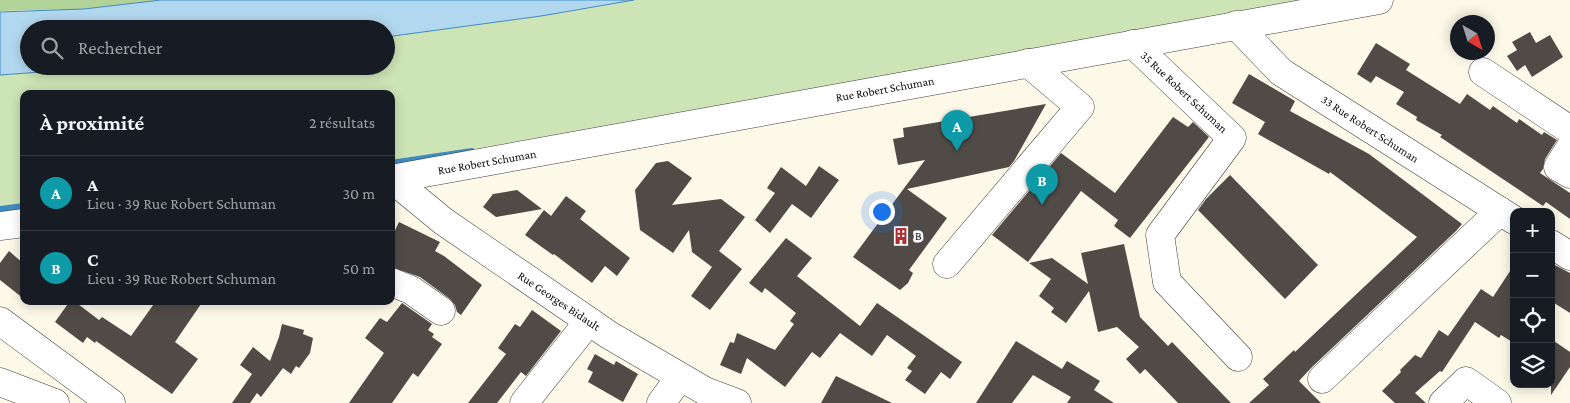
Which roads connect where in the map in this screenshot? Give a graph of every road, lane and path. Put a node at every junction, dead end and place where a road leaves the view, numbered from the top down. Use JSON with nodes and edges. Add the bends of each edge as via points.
{"nodes":[{"id":1,"x":1379,"y":0,"type":"edge"},
{"id":2,"x":1236,"y":25,"type":"junction"},
{"id":3,"x":1134,"y":44,"type":"junction"},
{"id":4,"x":1028,"y":63,"type":"junction"},
{"id":5,"x":1483,"y":72,"type":"dead end"},
{"id":6,"x":1570,"y":130,"type":"edge"},
{"id":7,"x":1570,"y":148,"type":"edge"},
{"id":8,"x":1570,"y":174,"type":"edge"},
{"id":9,"x":395,"y":178,"type":"edge"},
{"id":10,"x":395,"y":181,"type":"edge"},
{"id":11,"x":1507,"y":216,"type":"edge"},
{"id":12,"x":20,"y":224,"type":"edge"},
{"id":13,"x":0,"y":226,"type":"edge"},
{"id":14,"x":1555,"y":247,"type":"edge"},
{"id":15,"x":1570,"y":256,"type":"edge"},
{"id":16,"x":948,"y":264,"type":"dead end"},
{"id":17,"x":395,"y":284,"type":"edge"},
{"id":18,"x":441,"y":310,"type":"dead end"},
{"id":19,"x":0,"y":321,"type":"edge"},
{"id":20,"x":589,"y":321,"type":"junction"},
{"id":21,"x":1238,"y":357,"type":"dead end"},
{"id":22,"x":680,"y":377,"type":"junction"},
{"id":23,"x":1322,"y":379,"type":"dead end"},
{"id":24,"x":0,"y":382,"type":"edge"},
{"id":25,"x":55,"y":403,"type":"edge"},
{"id":26,"x":111,"y":403,"type":"edge"},
{"id":27,"x":524,"y":403,"type":"edge"},
{"id":28,"x":661,"y":403,"type":"edge"},
{"id":29,"x":738,"y":403,"type":"edge"},
{"id":30,"x":1443,"y":403,"type":"edge"},
{"id":31,"x":1497,"y":403,"type":"edge"}],
"edges":[{"from":1,"to":2,"type":"street","name":"Rue Robert Schuman"},
{"from":2,"to":3,"type":"street","name":"Rue Robert Schuman"},
{"from":2,"to":11,"type":"street","name":"33 Rue Robert Schuman","via":[[1281,72]]},
{"from":3,"to":4,"type":"street","name":"Rue Robert Schuman"},
{"from":3,"to":21,"type":"street","name":"35 Rue Robert Schuman","via":[[1232,138],[1160,235],[1167,282]]},
{"from":4,"to":9,"type":"street","name":"Rue Robert Schuman"},
{"from":4,"to":16,"type":"street","via":[[1080,107]]},
{"from":5,"to":6,"type":"street"},
{"from":7,"to":8,"type":"street","via":[[1558,167]]},
{"from":10,"to":20,"type":"street","name":"Rue Georges Bidault","via":[[444,221]]},
{"from":11,"to":23,"type":"street"},
{"from":12,"to":13,"type":"street"},
{"from":14,"to":15,"type":"street"},
{"from":17,"to":18,"type":"street"},
{"from":19,"to":26,"type":"street"},
{"from":20,"to":22,"type":"street","name":"Rue Georges Bidault"},
{"from":20,"to":27,"type":"street"},
{"from":22,"to":28,"type":"street"},
{"from":22,"to":29,"type":"street","name":"Rue Georges Bidault","via":[[705,391]]},
{"from":24,"to":25,"type":"street"},
{"from":30,"to":31,"type":"street","via":[[1466,381]]}]}
